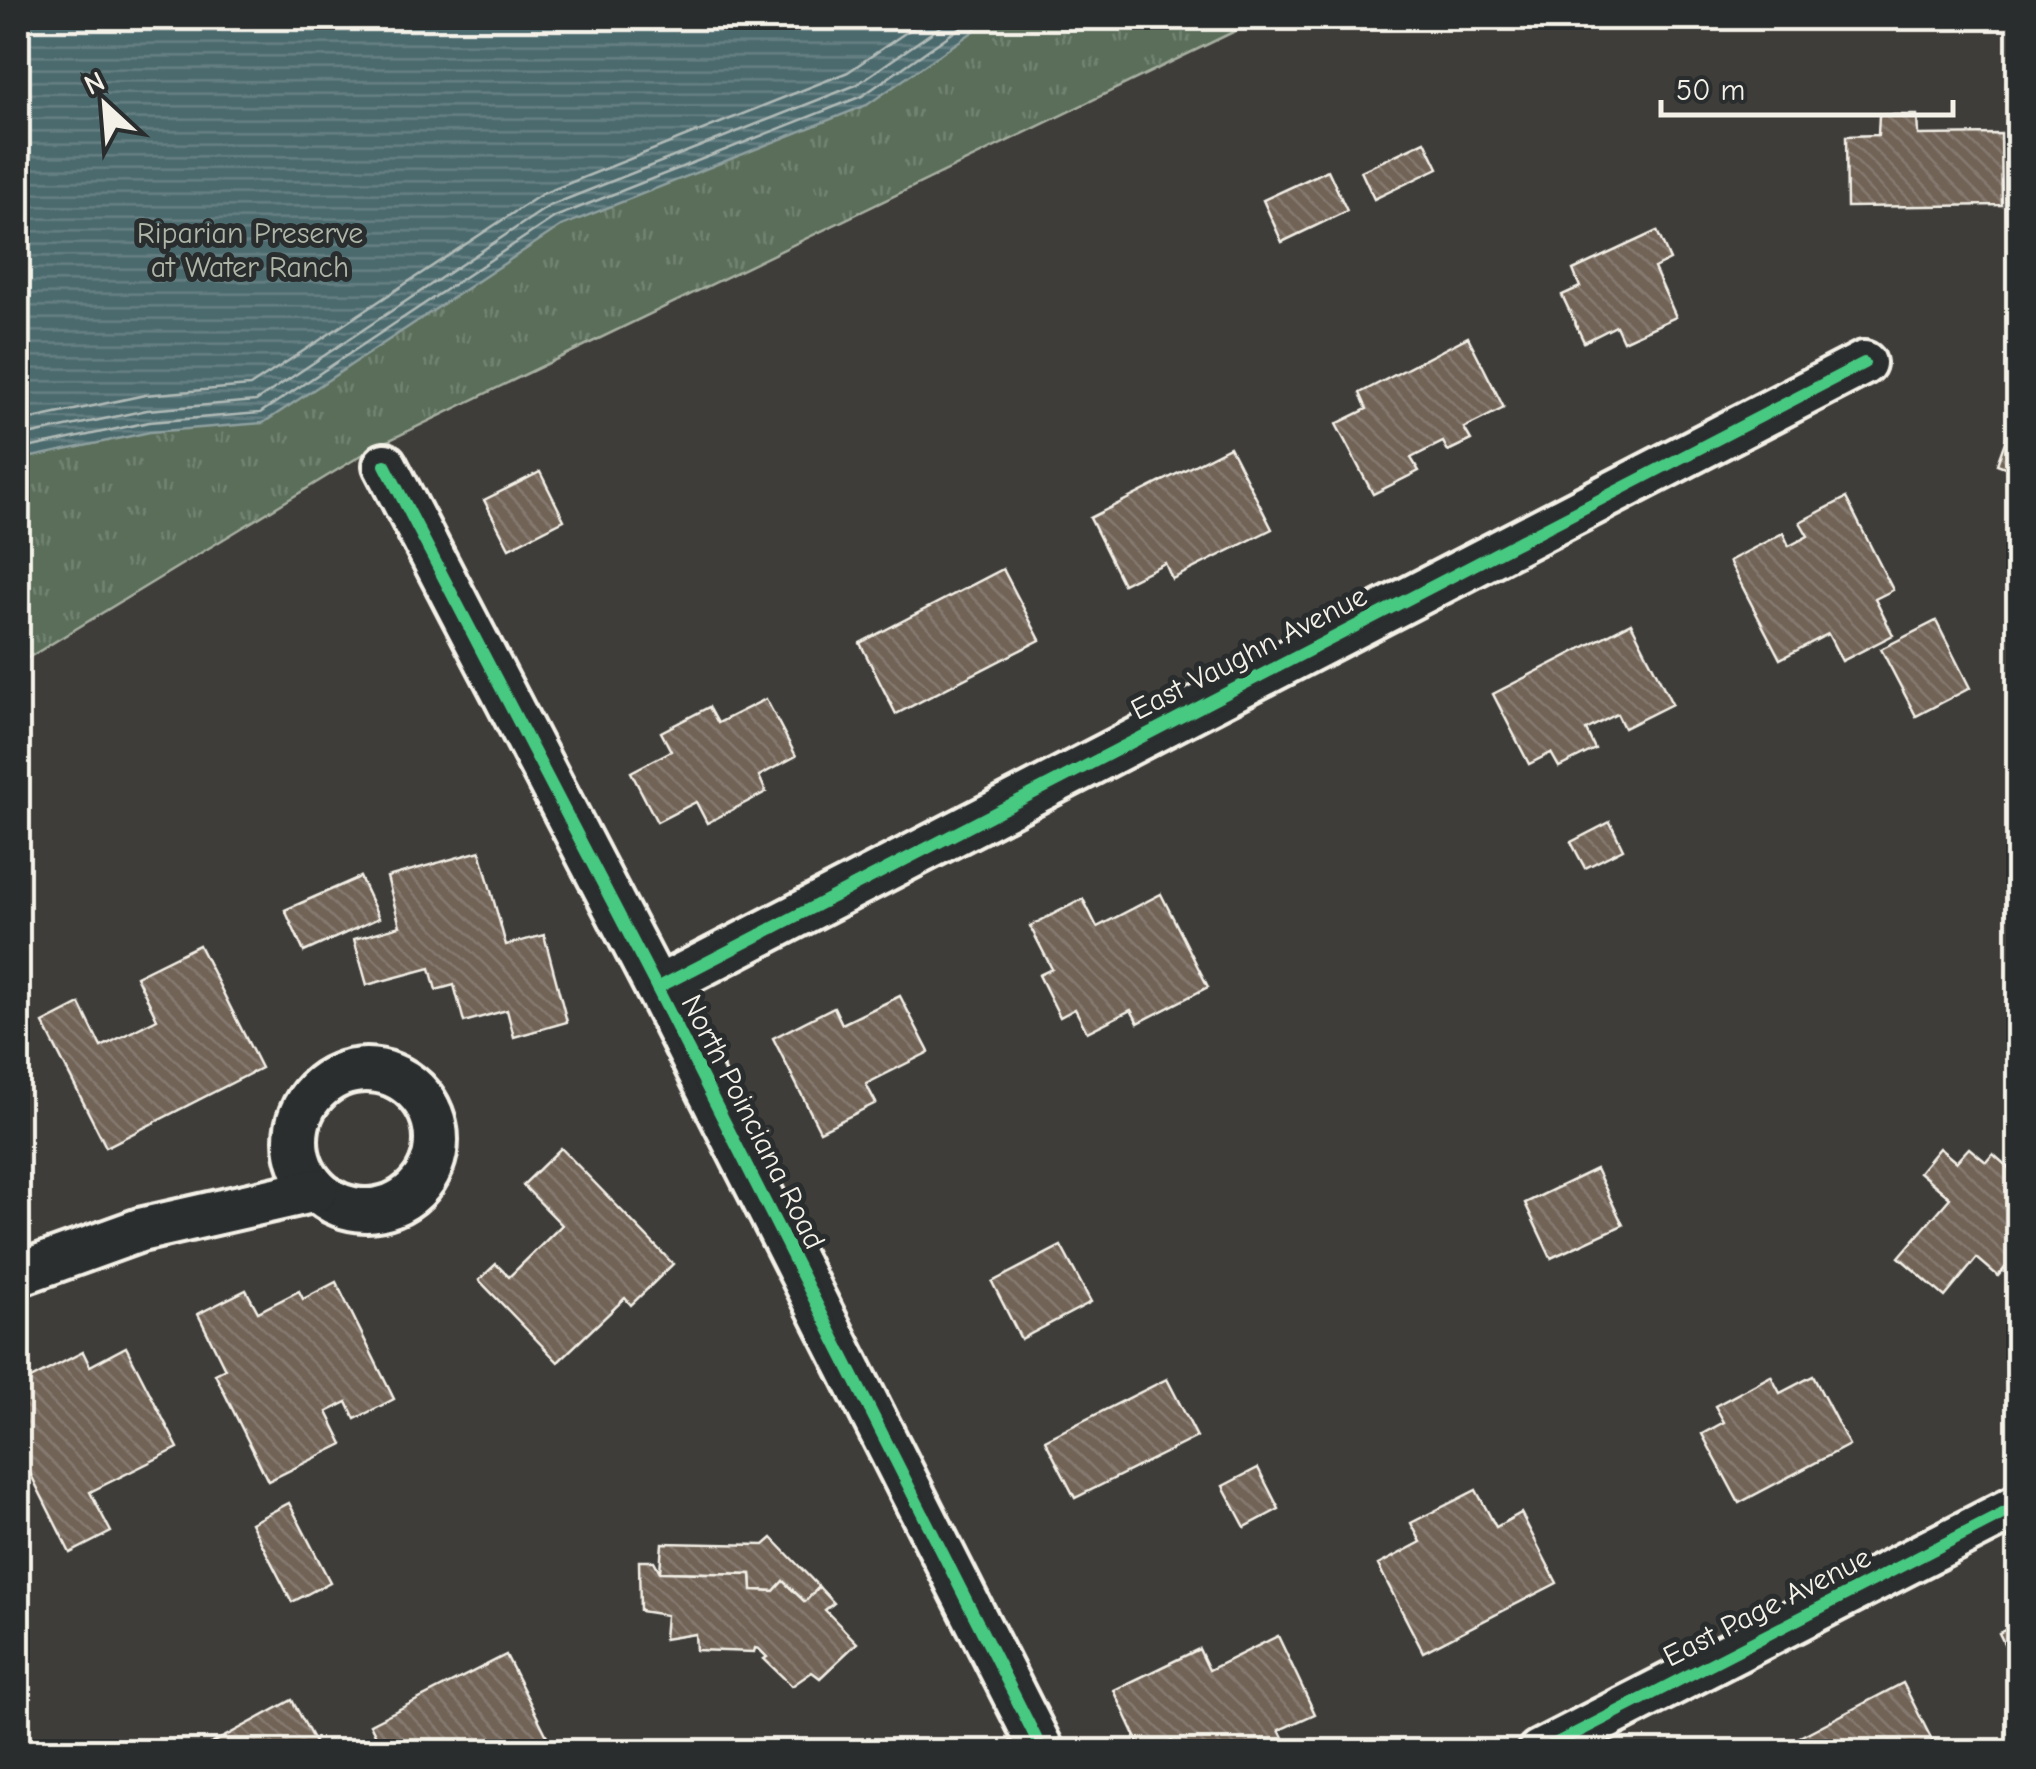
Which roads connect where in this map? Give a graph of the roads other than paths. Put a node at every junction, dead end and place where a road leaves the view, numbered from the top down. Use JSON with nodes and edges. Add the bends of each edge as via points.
{"nodes":[{"id":1,"x":1864,"y":364,"type":"dead end"},
{"id":2,"x":385,"y":466,"type":"dead end"},
{"id":3,"x":658,"y":988,"type":"junction"},
{"id":4,"x":316,"y":1190,"type":"dead end"},
{"id":5,"x":18,"y":1274,"type":"edge"},
{"id":6,"x":2018,"y":1506,"type":"edge"},
{"id":7,"x":1043,"y":1752,"type":"edge"},
{"id":8,"x":1539,"y":1752,"type":"edge"}],
"edges":[{"from":1,"to":3,"type":"street","name":"East Vaughn Avenue"},
{"from":2,"to":3,"type":"street","name":"North Poinciana Road"},
{"from":3,"to":7,"type":"street","name":"North Poinciana Road"},
{"from":4,"to":5,"type":"street","via":[[140,1230]]},
{"from":6,"to":8,"type":"street","name":"East Page Avenue"}]}
